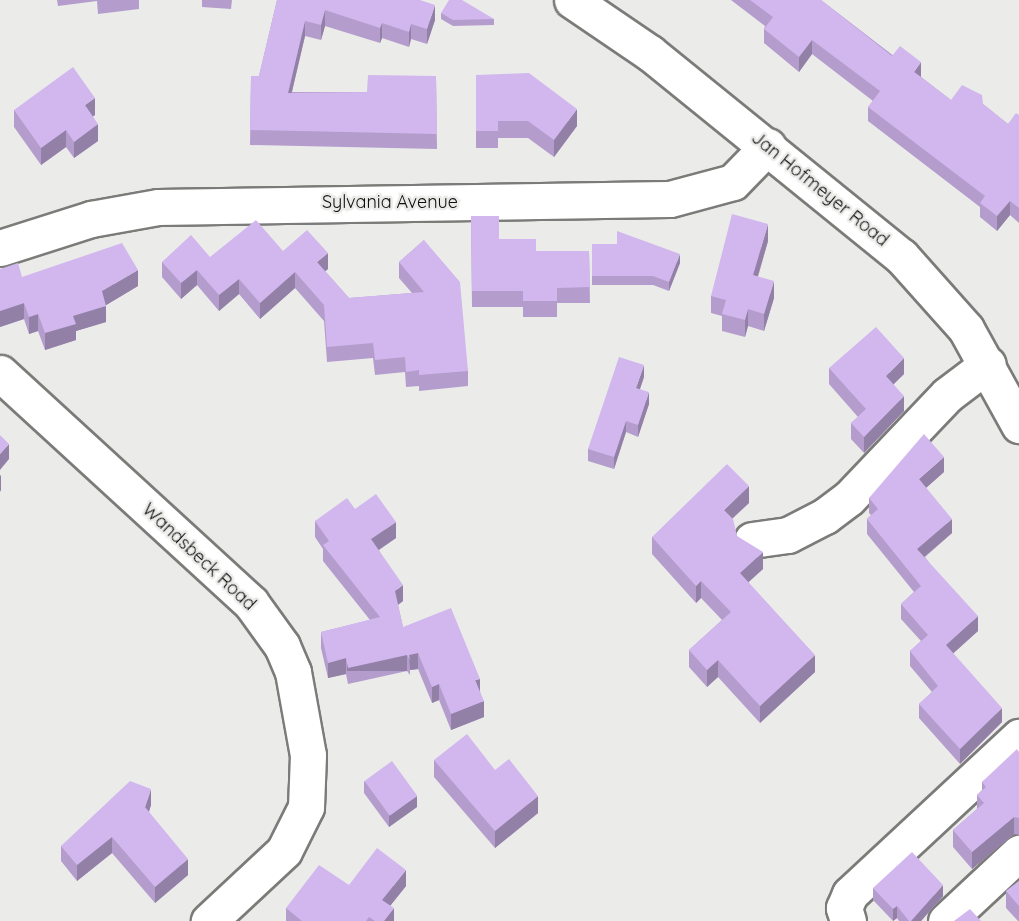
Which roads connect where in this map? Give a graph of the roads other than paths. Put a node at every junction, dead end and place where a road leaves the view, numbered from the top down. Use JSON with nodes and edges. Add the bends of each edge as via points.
{"nodes":[{"id":1,"x":572,"y":0,"type":"edge"},
{"id":2,"x":768,"y":146,"type":"junction"},
{"id":3,"x":0,"y":248,"type":"edge"},
{"id":4,"x":988,"y":365,"type":"junction"},
{"id":5,"x":0,"y":373,"type":"edge"},
{"id":6,"x":1019,"y":425,"type":"edge"},
{"id":7,"x":752,"y":540,"type":"dead end"},
{"id":8,"x":1019,"y":737,"type":"edge"},
{"id":9,"x":1019,"y":853,"type":"edge"},
{"id":10,"x":209,"y":921,"type":"edge"},
{"id":11,"x":848,"y":921,"type":"edge"},
{"id":12,"x":946,"y":921,"type":"edge"}],
"edges":[{"from":1,"to":2,"type":"street","name":"Jan Hofmeyer Road","via":[[650,53]]},
{"from":2,"to":3,"type":"street","name":"Sylvania Avenue","via":[[733,181],[670,199],[158,207],[90,219]]},
{"from":2,"to":4,"type":"street","name":"Jan Hofmeyer Road","via":[[901,256],[939,294]]},
{"from":4,"to":6,"type":"street","name":"Jan Hofmeyer Road"},
{"from":4,"to":7,"type":"street","via":[[947,396],[849,498],[825,516],[788,535]]},
{"from":5,"to":10,"type":"street","name":"Wandsbeck Road","via":[[251,603],[277,637],[293,672],[307,755],[306,807],[284,850]]},
{"from":8,"to":11,"type":"street","via":[[850,894],[844,908]]},
{"from":9,"to":12,"type":"street"}]}
